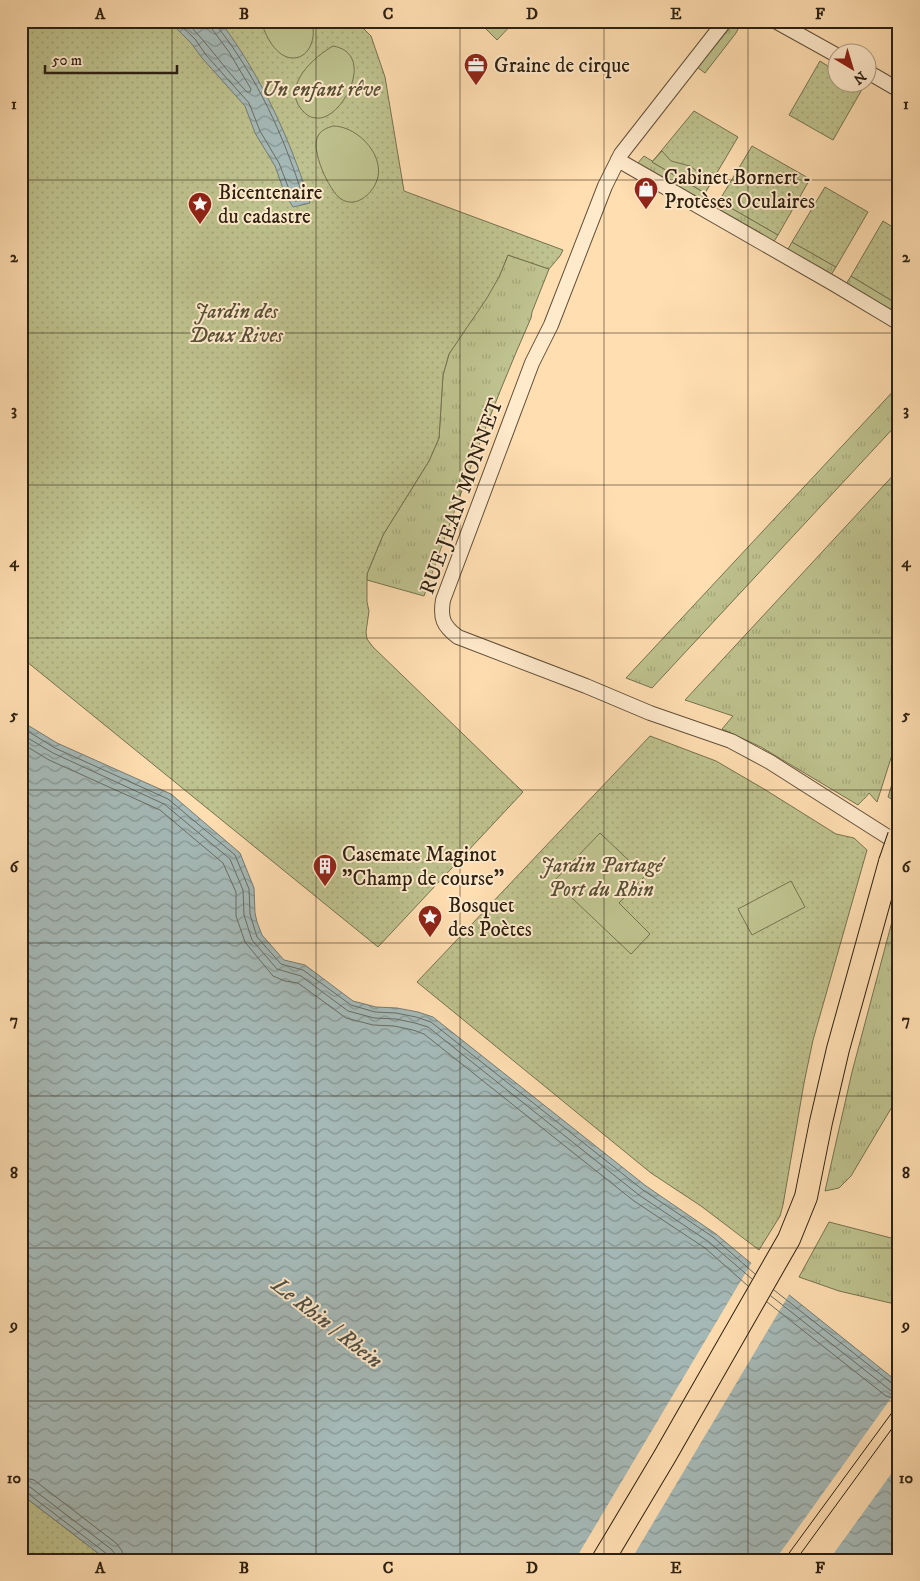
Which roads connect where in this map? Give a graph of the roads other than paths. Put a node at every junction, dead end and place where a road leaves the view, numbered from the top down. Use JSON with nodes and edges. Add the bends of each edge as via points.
{"nodes":[{"id":1,"x":726,"y":21,"type":"edge"},
{"id":2,"x":775,"y":21,"type":"edge"},
{"id":3,"x":828,"y":50,"type":"edge"},
{"id":4,"x":878,"y":78,"type":"edge"},
{"id":5,"x":899,"y":90,"type":"edge"},
{"id":6,"x":618,"y":160,"type":"junction"},
{"id":7,"x":899,"y":323,"type":"edge"},
{"id":8,"x":899,"y":836,"type":"edge"},
{"id":9,"x":895,"y":853,"type":"edge"},
{"id":10,"x":606,"y":1554,"type":"edge"}],
"edges":[{"from":1,"to":6,"type":"street","name":"RUE JEAN MONNET"},
{"from":2,"to":3,"type":"street"},
{"from":4,"to":5,"type":"street"},
{"from":6,"to":7,"type":"street"},
{"from":6,"to":9,"type":"street","name":"RUE JEAN MONNET","via":[[604,186],[551,325],[528,372],[443,600],[441,612],[444,622],[458,637],[470,642],[650,713],[731,741],[770,762]]},
{"from":8,"to":9,"type":"main road","bridge":true},
{"from":9,"to":10,"type":"main road","via":[[838,1049],[801,1213],[670,1448]]}]}
